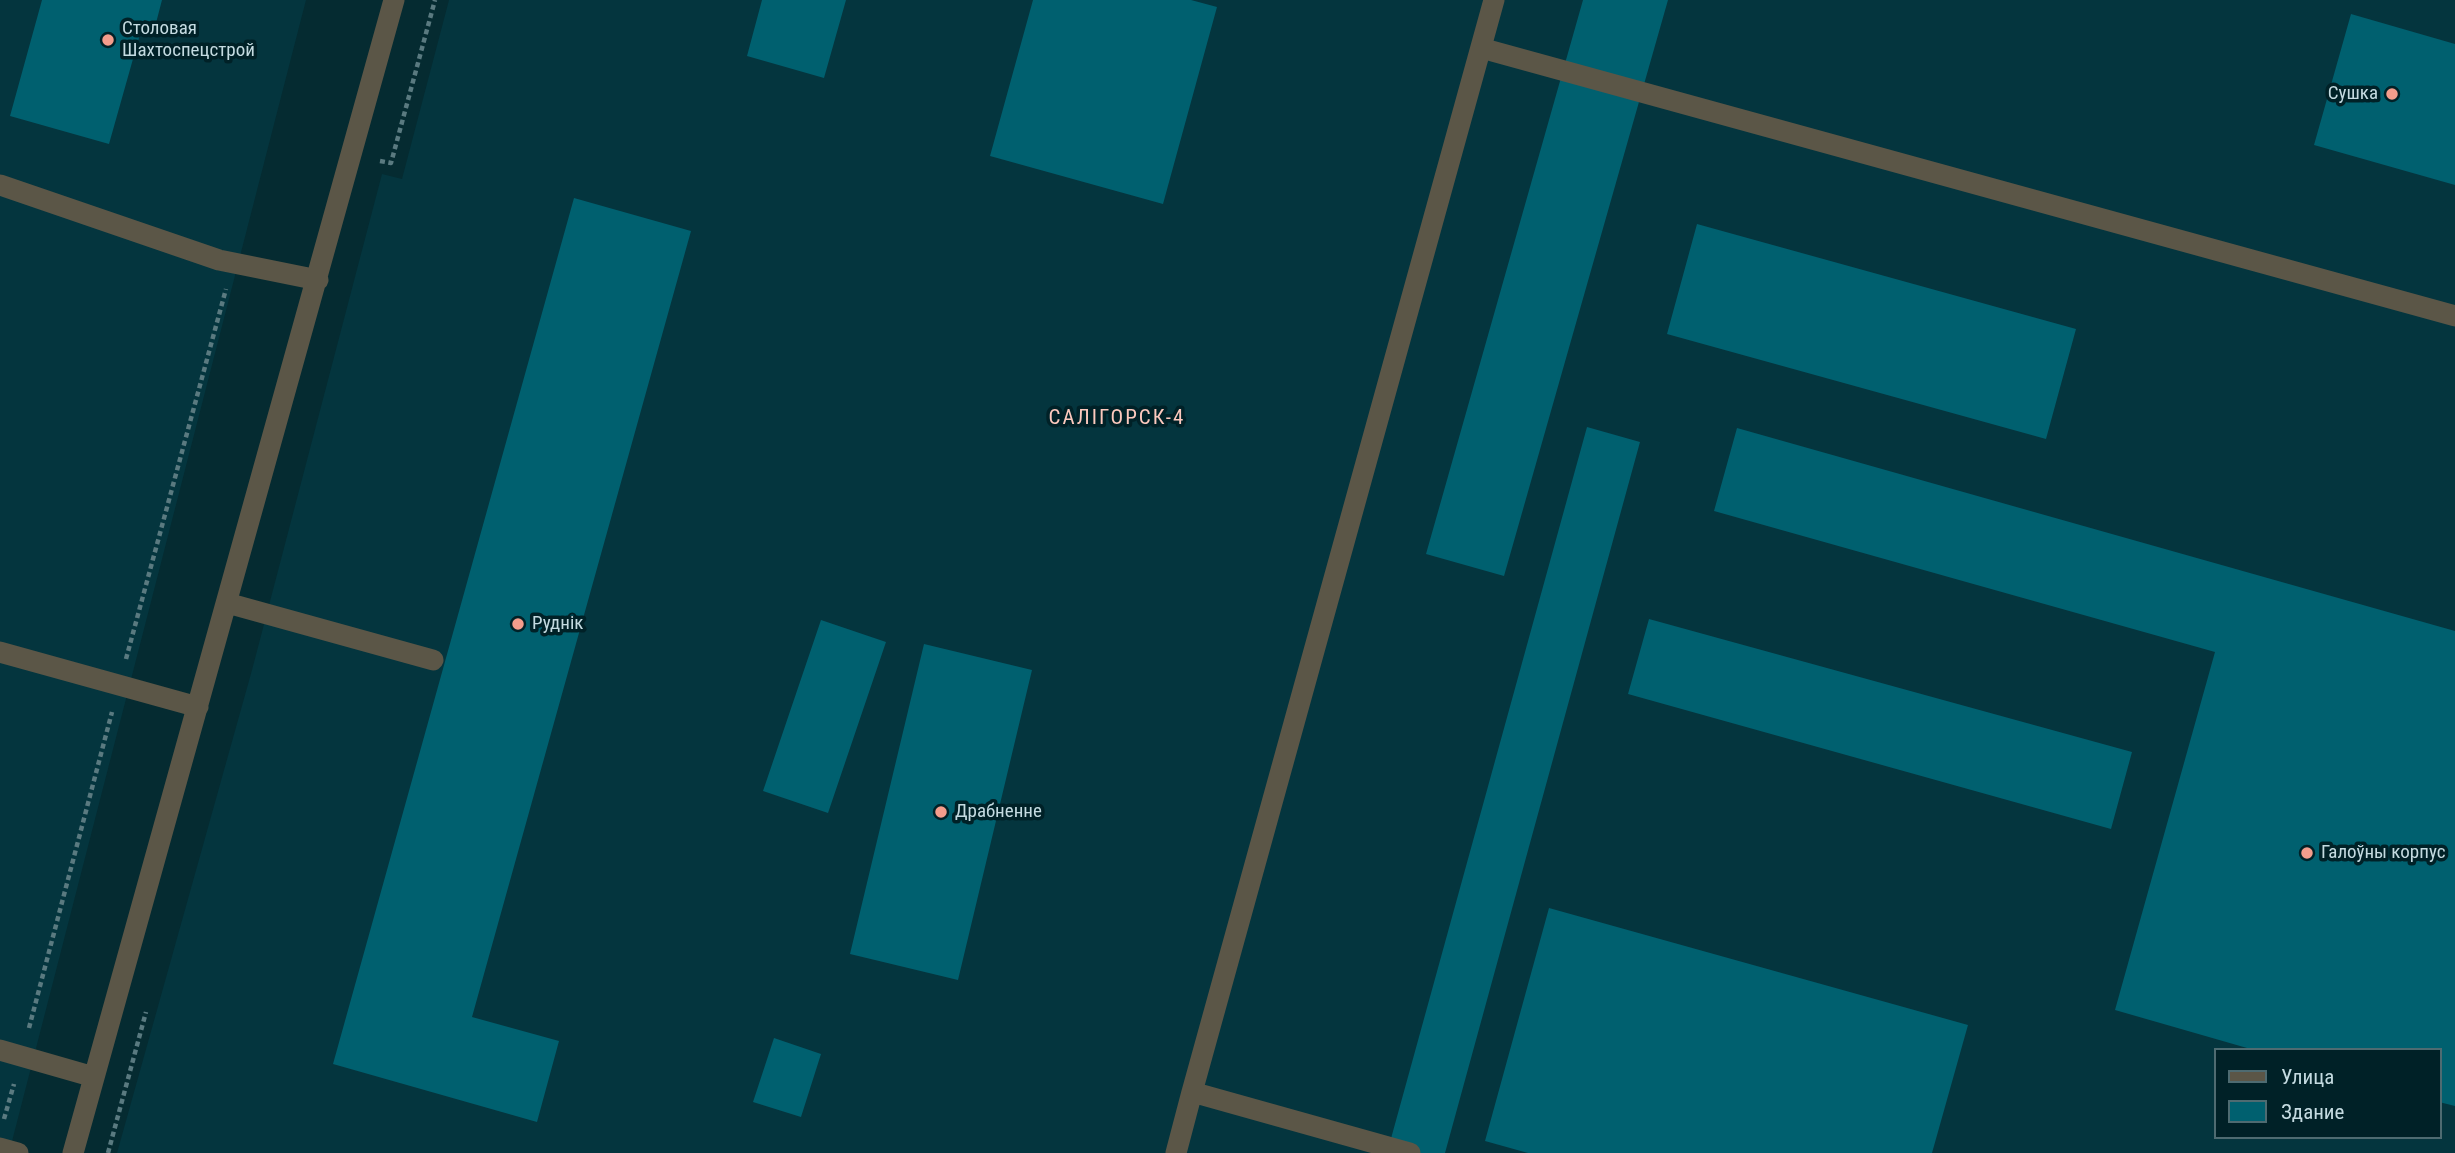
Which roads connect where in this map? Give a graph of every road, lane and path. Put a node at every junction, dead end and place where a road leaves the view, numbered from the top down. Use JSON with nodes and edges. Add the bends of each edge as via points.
{"nodes":[{"id":1,"x":394,"y":0,"type":"edge"},
{"id":2,"x":1494,"y":0,"type":"edge"},
{"id":3,"x":1481,"y":48,"type":"junction"},
{"id":4,"x":0,"y":185,"type":"edge"},
{"id":5,"x":318,"y":280,"type":"junction"},
{"id":6,"x":2455,"y":316,"type":"edge"},
{"id":7,"x":228,"y":603,"type":"junction"},
{"id":8,"x":0,"y":652,"type":"edge"},
{"id":9,"x":433,"y":660,"type":"dead end"},
{"id":10,"x":198,"y":707,"type":"junction"},
{"id":11,"x":0,"y":1050,"type":"edge"},
{"id":12,"x":94,"y":1077,"type":"junction"},
{"id":13,"x":1192,"y":1092,"type":"junction"},
{"id":14,"x":0,"y":1148,"type":"edge"},
{"id":15,"x":18,"y":1153,"type":"edge"},
{"id":16,"x":73,"y":1153,"type":"edge"},
{"id":17,"x":1176,"y":1153,"type":"edge"},
{"id":18,"x":1410,"y":1153,"type":"edge"}],
"edges":[{"from":1,"to":5,"type":"street"},
{"from":2,"to":3,"type":"street"},
{"from":3,"to":6,"type":"street"},
{"from":3,"to":13,"type":"street"},
{"from":4,"to":5,"type":"street","via":[[219,260]]},
{"from":5,"to":7,"type":"street"},
{"from":7,"to":9,"type":"street"},
{"from":7,"to":10,"type":"street"},
{"from":8,"to":10,"type":"street"},
{"from":10,"to":12,"type":"street"},
{"from":11,"to":12,"type":"street"},
{"from":12,"to":16,"type":"street"},
{"from":13,"to":17,"type":"street"},
{"from":13,"to":18,"type":"street"},
{"from":14,"to":15,"type":"street"}]}
